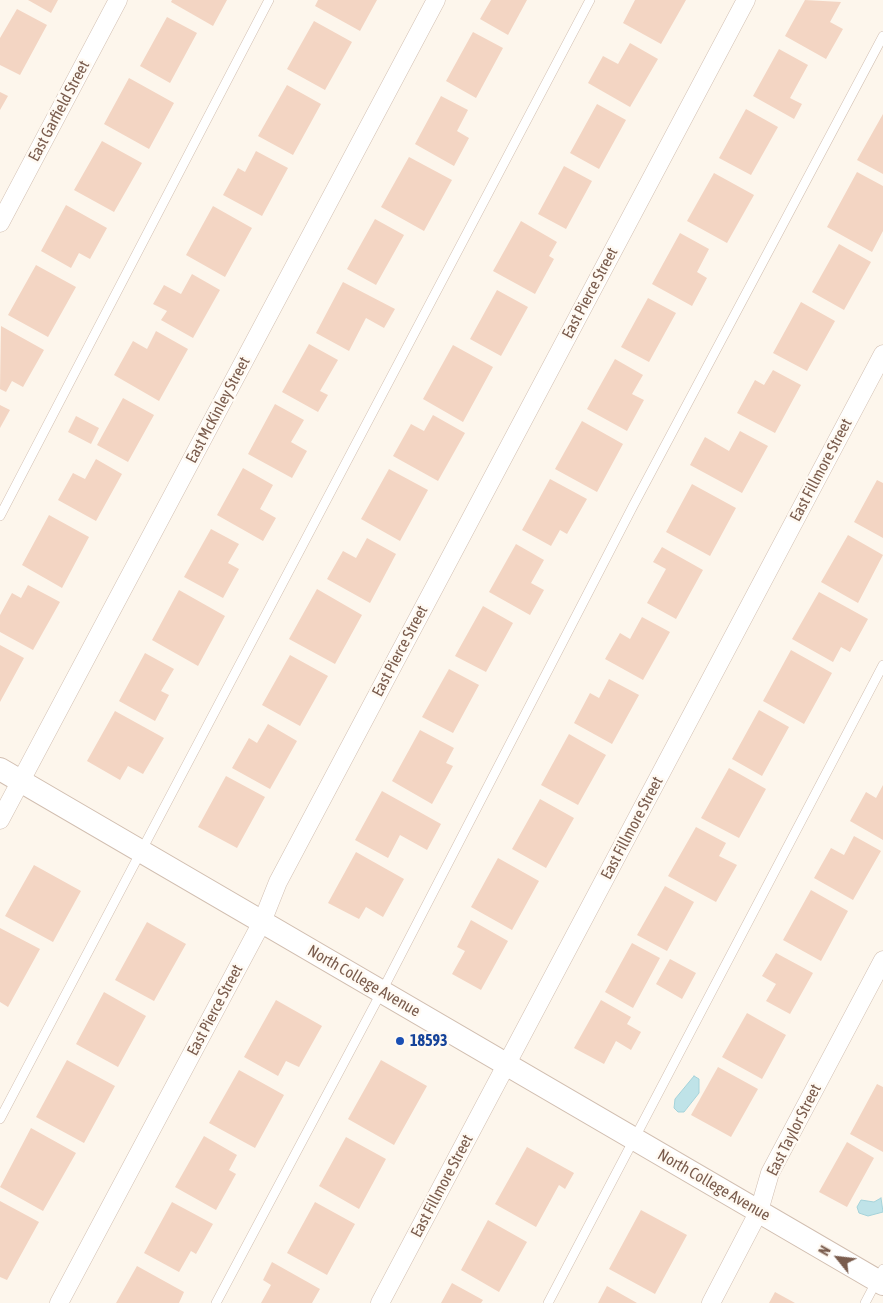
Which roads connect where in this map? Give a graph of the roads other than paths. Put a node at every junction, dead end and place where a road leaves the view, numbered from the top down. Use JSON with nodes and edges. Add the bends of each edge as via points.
{"nodes":[{"id":1,"x":118,"y":0,"type":"edge"},
{"id":2,"x":269,"y":0,"type":"edge"},
{"id":3,"x":436,"y":0,"type":"edge"},
{"id":4,"x":590,"y":0,"type":"edge"},
{"id":5,"x":746,"y":0,"type":"edge"},
{"id":6,"x":883,"y":36,"type":"edge"},
{"id":7,"x":0,"y":223,"type":"edge"},
{"id":8,"x":883,"y":354,"type":"edge"},
{"id":9,"x":0,"y":516,"type":"edge"},
{"id":10,"x":883,"y":665,"type":"edge"},
{"id":11,"x":0,"y":768,"type":"edge"},
{"id":12,"x":21,"y":780,"type":"junction"},
{"id":13,"x":0,"y":820,"type":"edge"},
{"id":14,"x":142,"y":851,"type":"junction"},
{"id":15,"x":262,"y":922,"type":"junction"},
{"id":16,"x":883,"y":960,"type":"edge"},
{"id":17,"x":382,"y":991,"type":"junction"},
{"id":18,"x":507,"y":1064,"type":"junction"},
{"id":19,"x":0,"y":1119,"type":"edge"},
{"id":20,"x":635,"y":1139,"type":"junction"},
{"id":21,"x":759,"y":1211,"type":"junction"},
{"id":22,"x":881,"y":1278,"type":"edge"},
{"id":23,"x":59,"y":1303,"type":"edge"},
{"id":24,"x":216,"y":1303,"type":"edge"},
{"id":25,"x":380,"y":1303,"type":"edge"},
{"id":26,"x":548,"y":1303,"type":"edge"},
{"id":27,"x":711,"y":1303,"type":"edge"},
{"id":28,"x":865,"y":1303,"type":"edge"}],
"edges":[{"from":1,"to":7,"type":"street","name":"East Garfield Street"},
{"from":2,"to":9,"type":"lane"},
{"from":3,"to":12,"type":"street","name":"East McKinley Street"},
{"from":4,"to":14,"type":"lane"},
{"from":5,"to":15,"type":"street","name":"East Pierce Street","via":[[287,864]]},
{"from":6,"to":17,"type":"lane","via":[[633,506]]},
{"from":8,"to":18,"type":"street","name":"East Fillmore Street"},
{"from":10,"to":20,"type":"lane"},
{"from":11,"to":12,"type":"street","name":"North College Avenue"},
{"from":12,"to":13,"type":"street","name":"East McKinley Street"},
{"from":12,"to":14,"type":"street","name":"North College Avenue"},
{"from":14,"to":15,"type":"street","name":"North College Avenue"},
{"from":14,"to":19,"type":"lane"},
{"from":15,"to":17,"type":"street","name":"North College Avenue"},
{"from":15,"to":23,"type":"street","name":"East Pierce Street"},
{"from":16,"to":21,"type":"street","name":"East Taylor Street","via":[[770,1173]]},
{"from":17,"to":18,"type":"street","name":"North College Avenue"},
{"from":17,"to":24,"type":"lane"},
{"from":18,"to":20,"type":"street","name":"North College Avenue"},
{"from":18,"to":25,"type":"street","name":"East Fillmore Street"},
{"from":20,"to":21,"type":"street","name":"North College Avenue"},
{"from":20,"to":26,"type":"lane"},
{"from":21,"to":22,"type":"street","name":"North College Avenue"},
{"from":21,"to":27,"type":"street","name":"East Taylor Street"},
{"from":22,"to":28,"type":"lane"}]}
